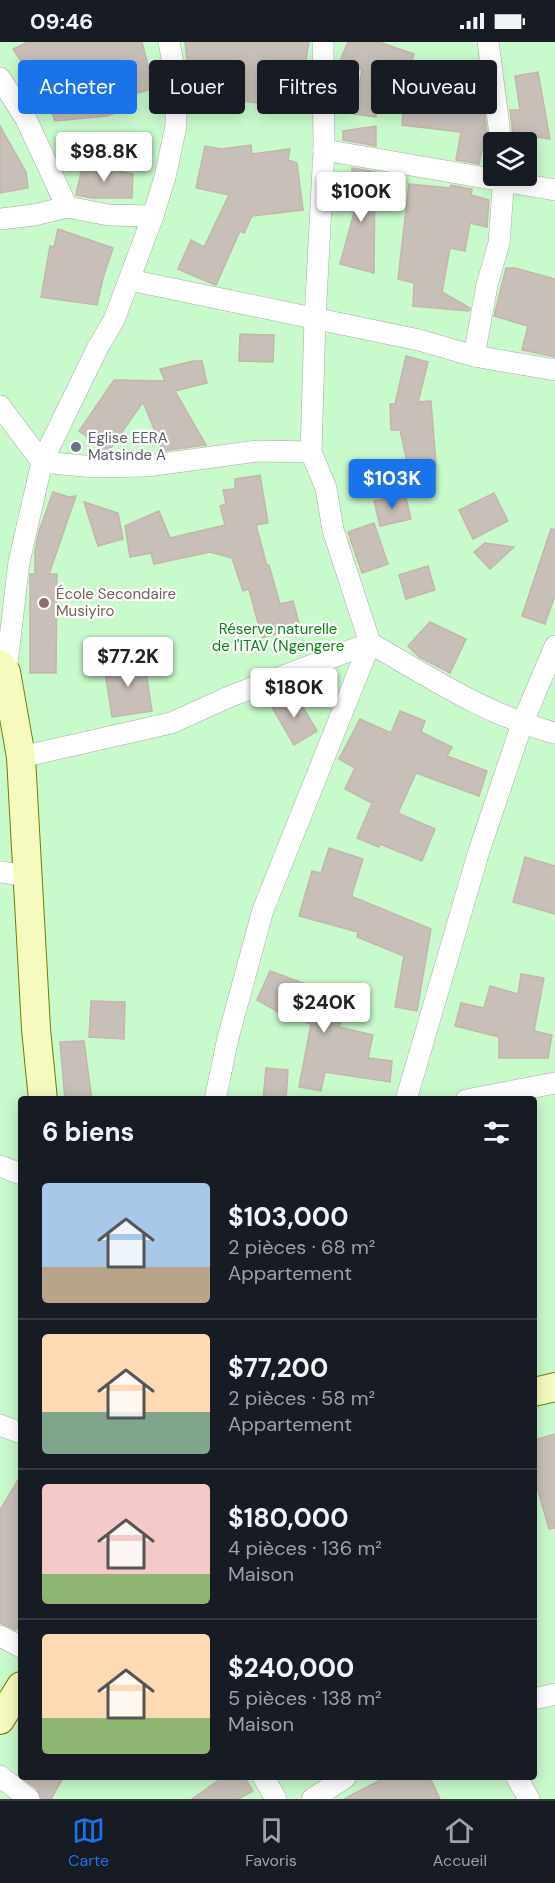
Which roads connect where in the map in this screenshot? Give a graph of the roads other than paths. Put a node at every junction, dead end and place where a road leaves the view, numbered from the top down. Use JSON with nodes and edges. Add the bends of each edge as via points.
{"nodes":[{"id":1,"x":169,"y":42,"type":"edge"},
{"id":2,"x":323,"y":42,"type":"edge"},
{"id":3,"x":488,"y":42,"type":"edge"},
{"id":4,"x":0,"y":78,"type":"edge"},
{"id":5,"x":500,"y":132,"type":"edge"},
{"id":6,"x":324,"y":150,"type":"junction"},
{"id":7,"x":483,"y":175,"type":"edge"},
{"id":8,"x":504,"y":186,"type":"edge"},
{"id":9,"x":537,"y":186,"type":"edge"},
{"id":10,"x":555,"y":190,"type":"edge"},
{"id":11,"x":67,"y":207,"type":"junction"},
{"id":12,"x":153,"y":216,"type":"junction"},
{"id":13,"x":0,"y":219,"type":"edge"},
{"id":14,"x":130,"y":280,"type":"junction"},
{"id":15,"x":315,"y":319,"type":"junction"},
{"id":16,"x":474,"y":356,"type":"junction"},
{"id":17,"x":555,"y":370,"type":"edge"},
{"id":18,"x":0,"y":406,"type":"edge"},
{"id":19,"x":311,"y":452,"type":"junction"},
{"id":20,"x":42,"y":462,"type":"junction"},
{"id":21,"x":370,"y":643,"type":"junction"},
{"id":22,"x":555,"y":646,"type":"edge"},
{"id":23,"x":3,"y":668,"type":"edge"},
{"id":24,"x":522,"y":724,"type":"junction"},
{"id":25,"x":555,"y":733,"type":"edge"},
{"id":26,"x":21,"y":757,"type":"junction"},
{"id":27,"x":0,"y":872,"type":"edge"},
{"id":28,"x":28,"y":876,"type":"junction"},
{"id":29,"x":555,"y":1083,"type":"edge"},
{"id":30,"x":43,"y":1096,"type":"edge"},
{"id":31,"x":216,"y":1096,"type":"edge"},
{"id":32,"x":407,"y":1096,"type":"edge"},
{"id":33,"x":487,"y":1096,"type":"edge"},
{"id":34,"x":0,"y":1166,"type":"edge"},
{"id":35,"x":18,"y":1173,"type":"edge"},
{"id":36,"x":555,"y":1387,"type":"edge"},
{"id":37,"x":537,"y":1391,"type":"edge"},
{"id":38,"x":0,"y":1425,"type":"edge"},
{"id":39,"x":18,"y":1432,"type":"edge"},
{"id":40,"x":0,"y":1636,"type":"edge"},
{"id":41,"x":18,"y":1645,"type":"edge"},
{"id":42,"x":18,"y":1691,"type":"edge"},
{"id":43,"x":555,"y":1694,"type":"edge"},
{"id":44,"x":537,"y":1698,"type":"edge"},
{"id":45,"x":0,"y":1720,"type":"edge"},
{"id":46,"x":0,"y":1776,"type":"edge"},
{"id":47,"x":265,"y":1780,"type":"edge"},
{"id":48,"x":342,"y":1780,"type":"edge"},
{"id":49,"x":519,"y":1780,"type":"edge"},
{"id":50,"x":29,"y":1799,"type":"edge"},
{"id":51,"x":276,"y":1799,"type":"edge"},
{"id":52,"x":312,"y":1799,"type":"edge"},
{"id":53,"x":529,"y":1799,"type":"edge"}],
"edges":[{"from":1,"to":12,"type":"street","via":[[176,79],[176,126]]},
{"from":2,"to":6,"type":"street"},
{"from":3,"to":5,"type":"street"},
{"from":4,"to":11,"type":"street","via":[[26,119]]},
{"from":6,"to":7,"type":"street"},
{"from":6,"to":15,"type":"street"},
{"from":8,"to":16,"type":"street","via":[[499,243]]},
{"from":9,"to":10,"type":"street"},
{"from":11,"to":12,"type":"street","via":[[109,215]]},
{"from":11,"to":13,"type":"street"},
{"from":12,"to":14,"type":"street"},
{"from":14,"to":15,"type":"street"},
{"from":14,"to":20,"type":"street","via":[[114,320]]},
{"from":15,"to":16,"type":"street","via":[[419,340]]},
{"from":15,"to":19,"type":"street"},
{"from":16,"to":17,"type":"street"},
{"from":18,"to":20,"type":"street"},
{"from":19,"to":20,"type":"street","via":[[257,451],[147,465],[94,467]]},
{"from":19,"to":21,"type":"street","via":[[326,488],[333,530]]},
{"from":20,"to":23,"type":"street","via":[[19,562]]},
{"from":21,"to":24,"type":"street","via":[[456,693]]},
{"from":21,"to":26,"type":"street","via":[[171,723]]},
{"from":21,"to":31,"type":"street","via":[[263,910]]},
{"from":22,"to":24,"type":"street"},
{"from":23,"to":26,"type":"street"},
{"from":24,"to":25,"type":"street"},
{"from":24,"to":32,"type":"street","via":[[479,851]]},
{"from":26,"to":28,"type":"street"},
{"from":27,"to":28,"type":"street"},
{"from":28,"to":30,"type":"street"},
{"from":29,"to":33,"type":"street"},
{"from":34,"to":35,"type":"street"},
{"from":36,"to":37,"type":"street"},
{"from":38,"to":39,"type":"street"},
{"from":40,"to":41,"type":"street"},
{"from":42,"to":45,"type":"street"},
{"from":43,"to":44,"type":"street"},
{"from":46,"to":50,"type":"street"},
{"from":47,"to":51,"type":"street"},
{"from":48,"to":52,"type":"street"},
{"from":49,"to":53,"type":"street"}]}
